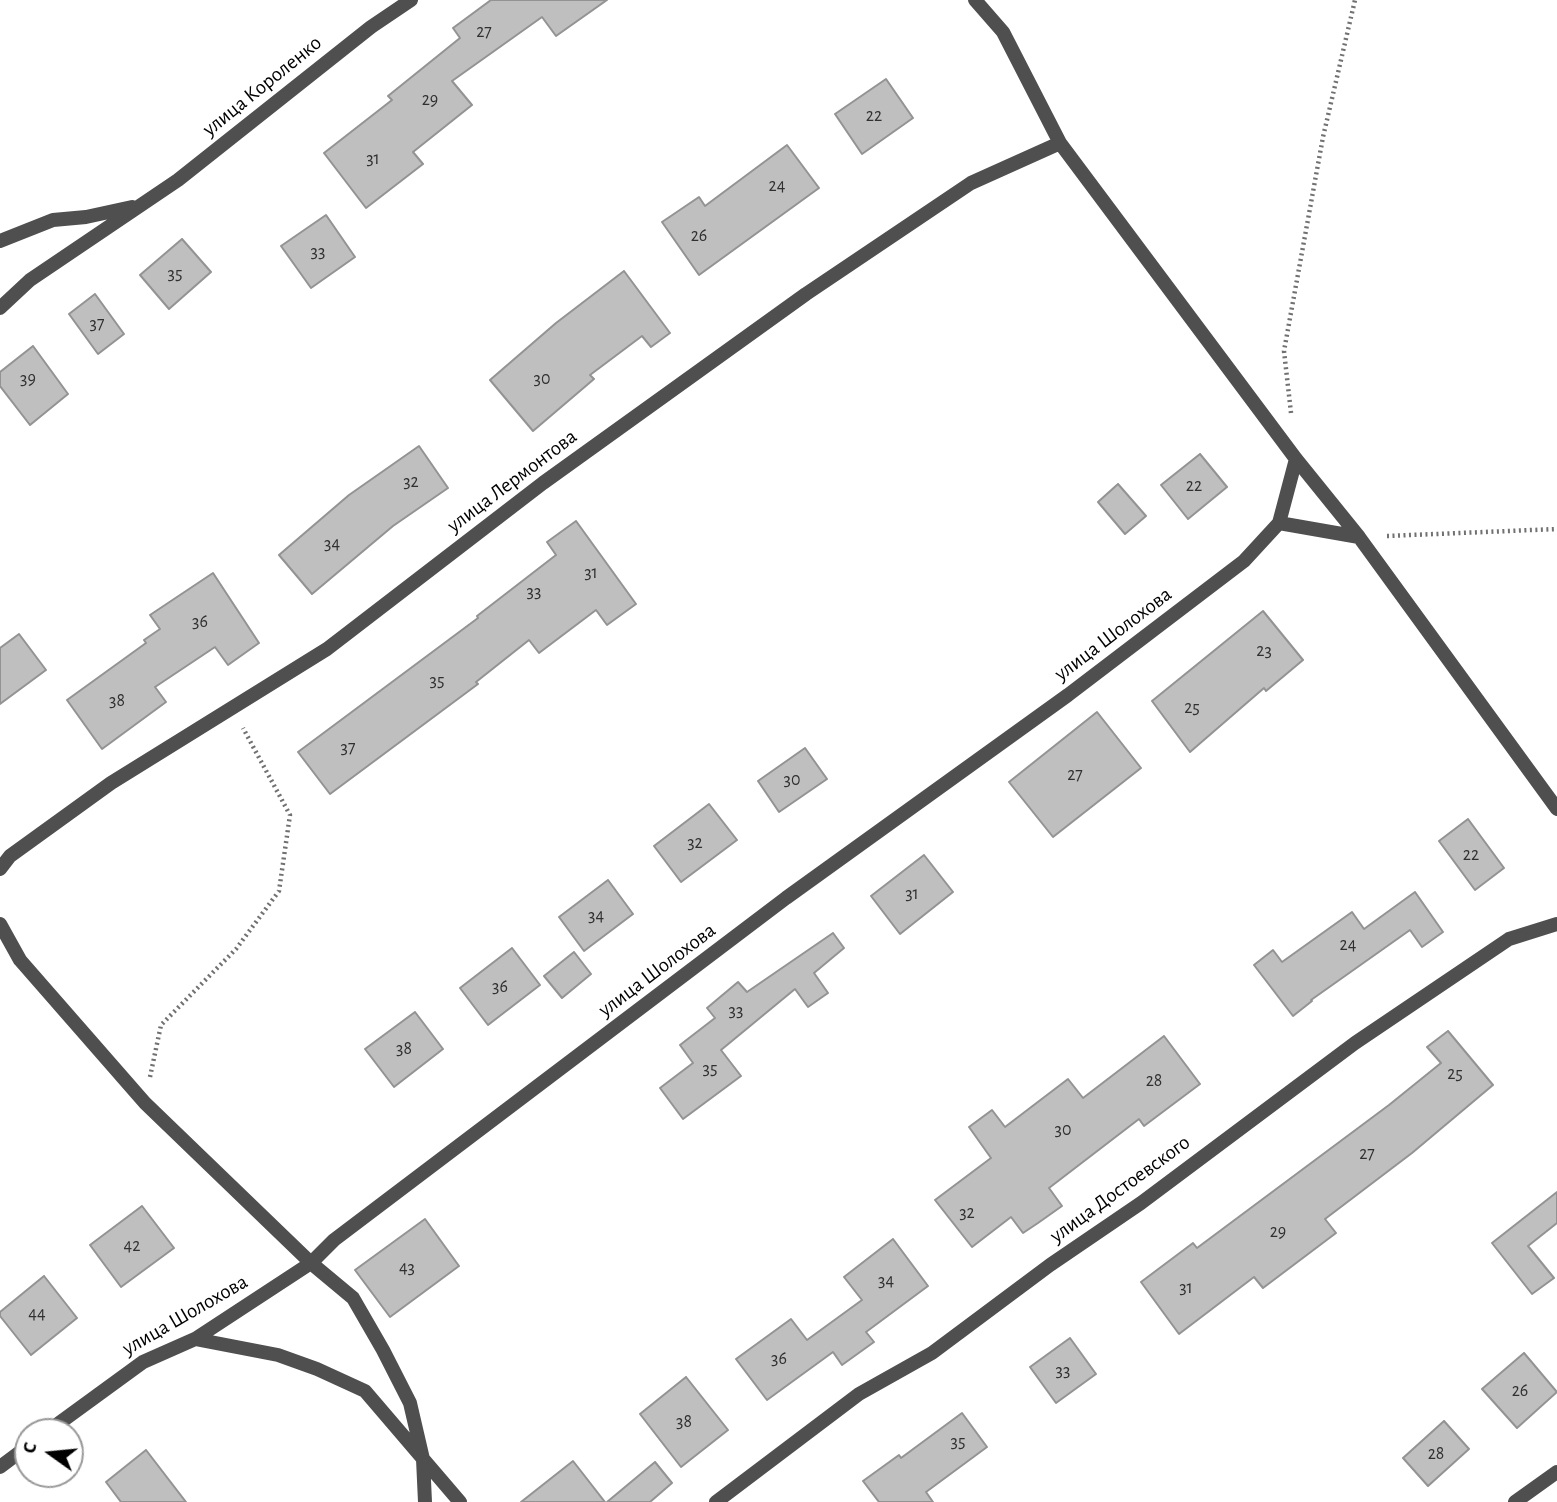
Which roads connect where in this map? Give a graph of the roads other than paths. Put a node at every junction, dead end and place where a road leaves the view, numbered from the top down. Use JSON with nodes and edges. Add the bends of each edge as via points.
{"nodes":[{"id":1,"x":411,"y":0,"type":"edge"},
{"id":2,"x":975,"y":0,"type":"edge"},
{"id":3,"x":1060,"y":143,"type":"junction"},
{"id":4,"x":141,"y":205,"type":"junction"},
{"id":5,"x":0,"y":241,"type":"edge"},
{"id":6,"x":0,"y":309,"type":"edge"},
{"id":7,"x":1296,"y":459,"type":"junction"},
{"id":8,"x":1279,"y":523,"type":"junction"},
{"id":9,"x":1359,"y":537,"type":"junction"},
{"id":10,"x":1557,"y":809,"type":"edge"},
{"id":11,"x":0,"y":869,"type":"edge"},
{"id":12,"x":0,"y":924,"type":"edge"},
{"id":13,"x":1557,"y":924,"type":"edge"},
{"id":14,"x":311,"y":1263,"type":"junction"},
{"id":15,"x":195,"y":1339,"type":"junction"},
{"id":16,"x":66,"y":1418,"type":"edge"},
{"id":17,"x":423,"y":1459,"type":"junction"},
{"id":18,"x":1557,"y":1472,"type":"edge"},
{"id":19,"x":425,"y":1502,"type":"edge"},
{"id":20,"x":460,"y":1502,"type":"edge"},
{"id":21,"x":716,"y":1502,"type":"edge"},
{"id":22,"x":1515,"y":1502,"type":"edge"}],
"edges":[{"from":1,"to":4,"type":"street","name":"улица Короленко"},
{"from":2,"to":3,"type":"street","via":[[1003,32]]},
{"from":3,"to":7,"type":"street"},
{"from":3,"to":11,"type":"street","name":"улица Лермонтова","via":[[971,183],[806,294],[544,482],[327,649],[70,811],[10,856]]},
{"from":4,"to":5,"type":"street","name":"улица Короленко","via":[[53,220]]},
{"from":4,"to":6,"type":"street","name":"улица Короленко","via":[[30,280]]},
{"from":7,"to":8,"type":"street"},
{"from":7,"to":9,"type":"street"},
{"from":8,"to":9,"type":"street"},
{"from":8,"to":14,"type":"street","name":"улица Шолохова","via":[[1244,561],[1069,695],[786,898],[334,1240]]},
{"from":9,"to":10,"type":"street"},
{"from":12,"to":14,"type":"street","via":[[20,960],[145,1103]]},
{"from":13,"to":21,"type":"street","name":"улица Достоевского","via":[[1508,939],[1355,1043],[932,1353],[859,1394]]},
{"from":14,"to":15,"type":"street","name":"улица Шолохова"},
{"from":14,"to":17,"type":"street","via":[[353,1298],[383,1350],[410,1403]]},
{"from":15,"to":16,"type":"street","name":"улица Шолохова","via":[[143,1362]]},
{"from":15,"to":17,"type":"street","via":[[278,1355],[365,1391]]},
{"from":17,"to":19,"type":"street"},
{"from":17,"to":20,"type":"street"},
{"from":18,"to":22,"type":"street"}]}
